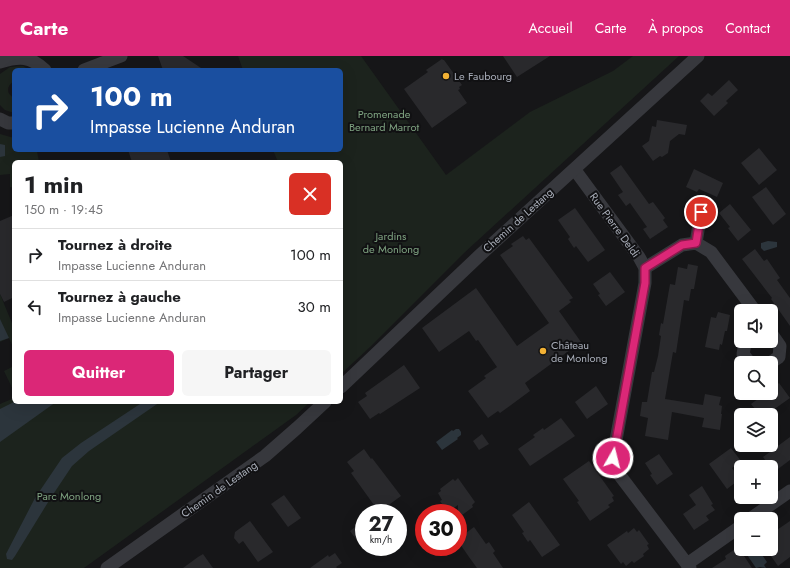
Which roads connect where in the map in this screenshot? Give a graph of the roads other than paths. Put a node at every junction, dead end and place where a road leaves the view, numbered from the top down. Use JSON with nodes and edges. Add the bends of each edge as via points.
{"nodes":[{"id":1,"x":120,"y":56,"type":"edge"},
{"id":2,"x":698,"y":56,"type":"edge"},
{"id":3,"x":7,"y":59,"type":"edge"},
{"id":4,"x":43,"y":68,"type":"edge"},
{"id":5,"x":89,"y":68,"type":"edge"},
{"id":6,"x":0,"y":119,"type":"edge"},
{"id":7,"x":12,"y":123,"type":"edge"},
{"id":8,"x":575,"y":170,"type":"junction"},
{"id":9,"x":701,"y":212,"type":"dead end"},
{"id":10,"x":696,"y":243,"type":"junction"},
{"id":11,"x":645,"y":268,"type":"junction"},
{"id":12,"x":750,"y":304,"type":"edge"},
{"id":13,"x":778,"y":343,"type":"edge"},
{"id":14,"x":778,"y":358,"type":"edge"},
{"id":15,"x":343,"y":385,"type":"edge"},
{"id":16,"x":323,"y":404,"type":"edge"},
{"id":17,"x":790,"y":491,"type":"edge"},
{"id":18,"x":760,"y":512,"type":"edge"},
{"id":19,"x":734,"y":531,"type":"edge"},
{"id":20,"x":689,"y":566,"type":"edge"},
{"id":21,"x":107,"y":568,"type":"edge"}],
"edges":[{"from":1,"to":5,"type":"street"},
{"from":2,"to":8,"type":"street","name":"Chemin de Lestang"},
{"from":3,"to":4,"type":"street","via":[[16,56],[28,58]]},
{"from":6,"to":7,"type":"street"},
{"from":8,"to":11,"type":"street","name":"Rue Pierre Deldi"},
{"from":8,"to":15,"type":"street","name":"Chemin de Lestang","via":[[479,256]]},
{"from":9,"to":10,"type":"street"},
{"from":10,"to":11,"type":"street","via":[[682,245]]},
{"from":10,"to":12,"type":"street","via":[[711,252]]},
{"from":11,"to":20,"type":"street","name":"Rue Pierre Deldi","via":[[645,283],[613,458],[618,473]]},
{"from":13,"to":14,"type":"street"},
{"from":16,"to":21,"type":"street","name":"Chemin de Lestang","via":[[265,456]]},
{"from":17,"to":18,"type":"street"},
{"from":19,"to":20,"type":"street"}]}
